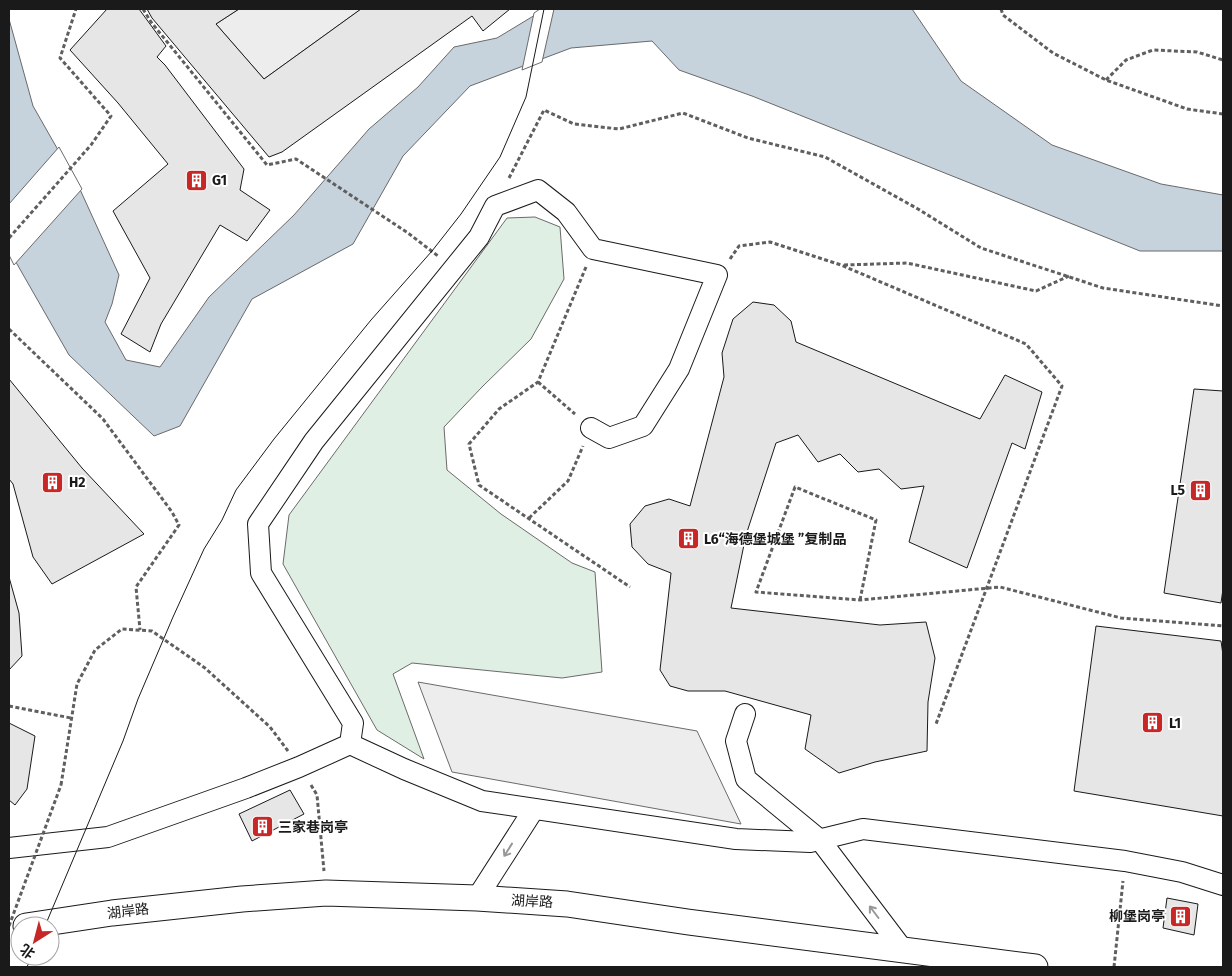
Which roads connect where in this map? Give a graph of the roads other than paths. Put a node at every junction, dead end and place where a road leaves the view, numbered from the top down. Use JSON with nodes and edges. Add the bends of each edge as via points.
{"nodes":[{"id":1,"x":591,"y":428,"type":"road end"},
{"id":2,"x":745,"y":714,"type":"dead end"},
{"id":3,"x":350,"y":744,"type":"junction"},
{"id":4,"x":534,"y":809,"type":"junction"},
{"id":5,"x":820,"y":840,"type":"junction"},
{"id":6,"x":9,"y":848,"type":"edge"},
{"id":7,"x":1223,"y":885,"type":"edge"},
{"id":8,"x":477,"y":898,"type":"junction"},
{"id":9,"x":60,"y":921,"type":"edge"},
{"id":10,"x":904,"y":951,"type":"junction"},
{"id":11,"x":1035,"y":967,"type":"edge"}],
"edges":[{"from":1,"to":3,"type":"street","via":[[608,438],[643,426],[679,369],[717,275],[593,249],[566,212],[538,190],[495,206],[478,237],[314,441],[258,524],[261,572],[353,723]]},
{"from":2,"to":5,"type":"street","via":[[736,741],[746,779]]},
{"from":3,"to":4,"type":"street","via":[[482,801]]},
{"from":3,"to":6,"type":"street","via":[[299,767],[108,837]]},
{"from":4,"to":5,"type":"street","via":[[736,839]]},
{"from":4,"to":8,"type":"street","one_way":true},
{"from":5,"to":7,"type":"street","via":[[863,828],[1125,861],[1182,872]]},
{"from":10,"to":5,"type":"street","one_way":true},
{"from":8,"to":9,"type":"street","name":"湖岸路","via":[[326,893],[214,902]]},
{"from":8,"to":10,"type":"street","name":"湖岸路","via":[[567,904]]},
{"from":10,"to":11,"type":"street","name":"湖岸路"}]}
